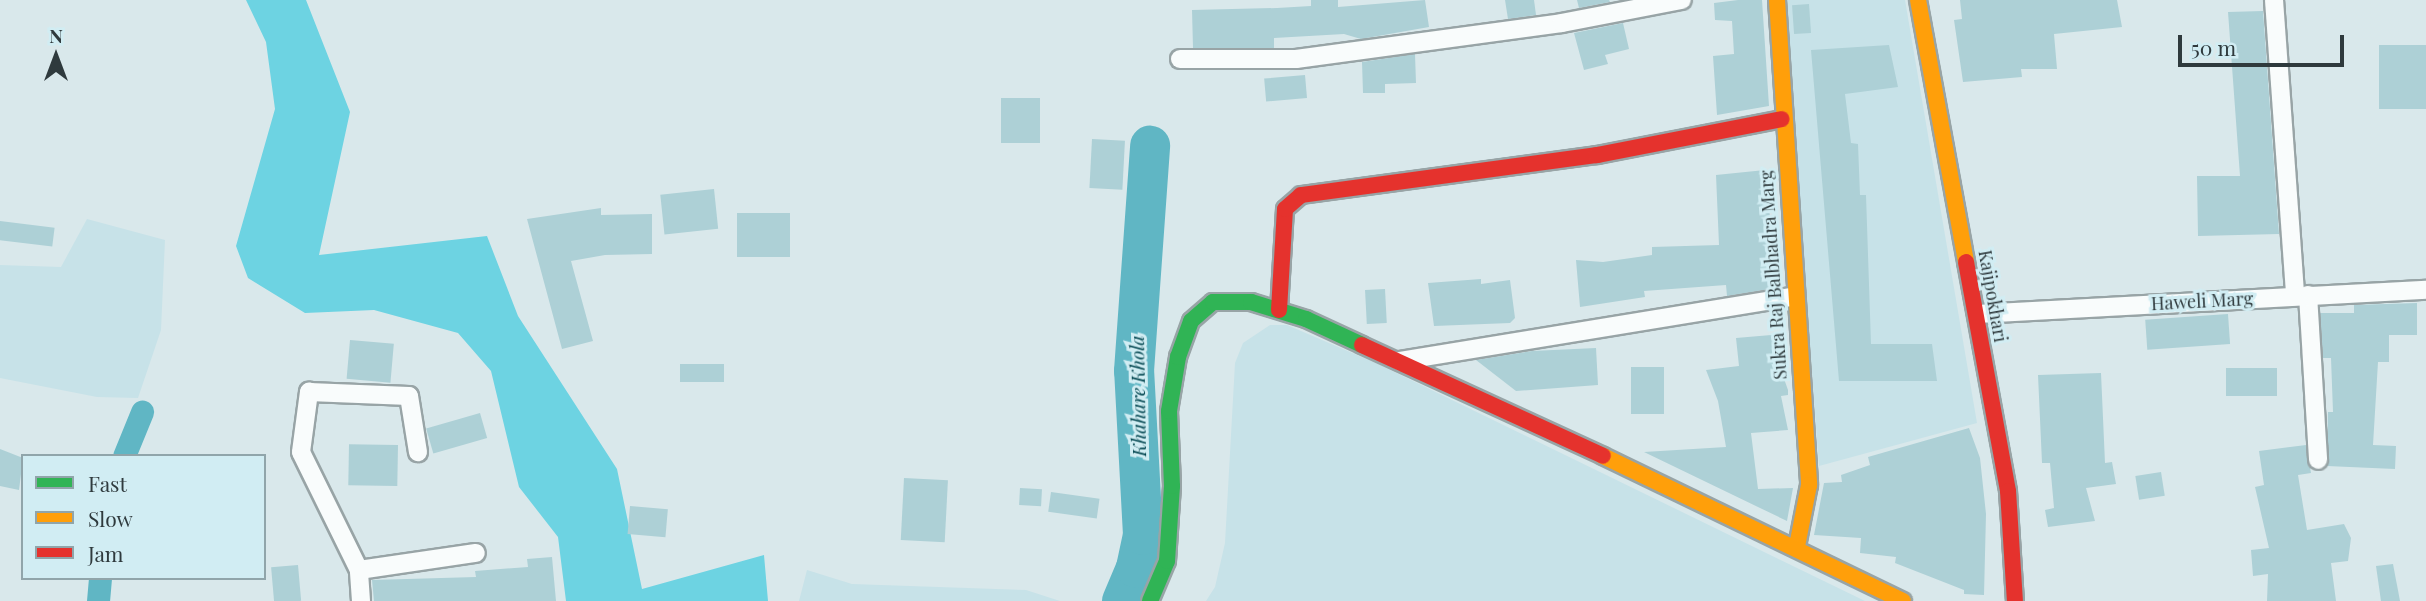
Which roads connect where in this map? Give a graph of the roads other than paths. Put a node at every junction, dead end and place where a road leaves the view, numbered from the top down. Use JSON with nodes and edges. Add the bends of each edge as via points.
{"nodes":[{"id":1,"x":1682,"y":0,"type":"edge"},
{"id":2,"x":1777,"y":0,"type":"edge"},
{"id":3,"x":1918,"y":0,"type":"edge"},
{"id":4,"x":2274,"y":0,"type":"edge"},
{"id":5,"x":1180,"y":58,"type":"dead end"},
{"id":6,"x":1782,"y":119,"type":"junction"},
{"id":7,"x":2426,"y":290,"type":"edge"},
{"id":8,"x":2301,"y":295,"type":"junction"},
{"id":9,"x":1795,"y":296,"type":"junction"},
{"id":10,"x":1279,"y":310,"type":"junction"},
{"id":11,"x":1978,"y":314,"type":"junction"},
{"id":12,"x":1393,"y":362,"type":"junction"},
{"id":13,"x":418,"y":452,"type":"dead end"},
{"id":14,"x":2318,"y":460,"type":"dead end"},
{"id":15,"x":1797,"y":546,"type":"junction"},
{"id":16,"x":476,"y":552,"type":"dead end"},
{"id":17,"x":359,"y":569,"type":"junction"},
{"id":18,"x":361,"y":601,"type":"edge"},
{"id":19,"x":1150,"y":601,"type":"edge"},
{"id":20,"x":1903,"y":601,"type":"edge"},
{"id":21,"x":2015,"y":601,"type":"edge"}],
"edges":[{"from":1,"to":5,"type":"street","via":[[1562,23],[1296,59]]},
{"from":2,"to":6,"type":"main road","name":"Sukra Raj Balbhadra Marg"},
{"from":3,"to":11,"type":"main road","name":"Kajipokhari"},
{"from":4,"to":8,"type":"street"},
{"from":6,"to":9,"type":"main road","name":"Sukra Raj Balbhadra Marg"},
{"from":6,"to":10,"type":"main road","via":[[1597,155],[1301,195],[1285,209]]},
{"from":7,"to":8,"type":"street","name":"Haweli Marg"},
{"from":8,"to":11,"type":"street","name":"Haweli Marg"},
{"from":8,"to":14,"type":"street"},
{"from":9,"to":12,"type":"street"},
{"from":9,"to":15,"type":"main road","name":"Sukra Raj Balbhadra Marg","via":[[1809,485]]},
{"from":10,"to":12,"type":"main road"},
{"from":10,"to":19,"type":"main road","via":[[1251,302],[1213,302],[1191,321],[1178,357],[1169,411],[1172,486],[1167,561]]},
{"from":11,"to":21,"type":"main road","name":"Kajipokhari","via":[[2008,491]]},
{"from":12,"to":15,"type":"main road"},
{"from":13,"to":17,"type":"street","via":[[409,396],[309,392],[302,452]]},
{"from":15,"to":20,"type":"main road"},
{"from":16,"to":17,"type":"street"},
{"from":17,"to":18,"type":"street"}]}
